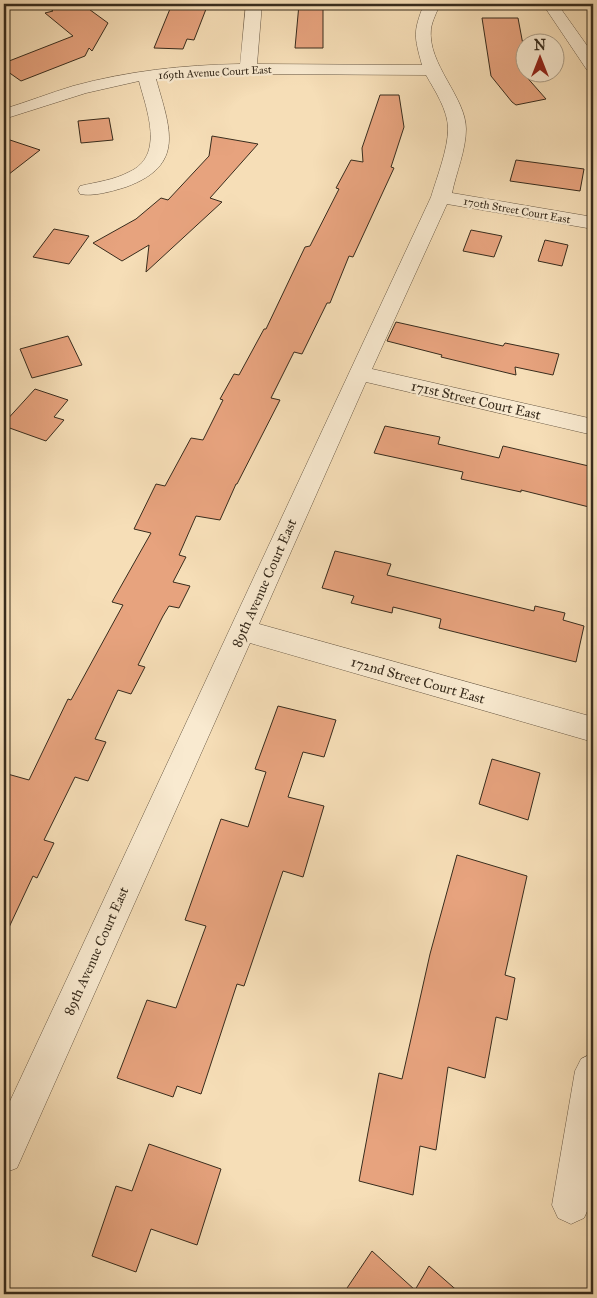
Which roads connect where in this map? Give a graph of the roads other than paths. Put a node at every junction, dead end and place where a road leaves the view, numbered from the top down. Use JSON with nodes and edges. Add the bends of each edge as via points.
{"nodes":[{"id":1,"x":254,"y":4,"type":"edge"},
{"id":2,"x":432,"y":4,"type":"edge"},
{"id":3,"x":529,"y":4,"type":"edge"},
{"id":4,"x":577,"y":4,"type":"edge"},
{"id":5,"x":551,"y":5,"type":"edge"},
{"id":6,"x":593,"y":66,"type":"edge"},
{"id":7,"x":248,"y":68,"type":"junction"},
{"id":8,"x":432,"y":70,"type":"junction"},
{"id":9,"x":146,"y":76,"type":"junction"},
{"id":10,"x":4,"y":114,"type":"edge"},
{"id":11,"x":87,"y":190,"type":"dead end"},
{"id":12,"x":441,"y":196,"type":"junction"},
{"id":13,"x":593,"y":223,"type":"edge"},
{"id":14,"x":358,"y":373,"type":"junction"},
{"id":15,"x":593,"y":427,"type":"edge"},
{"id":16,"x":242,"y":630,"type":"junction"},
{"id":17,"x":593,"y":730,"type":"edge"},
{"id":18,"x":593,"y":1071,"type":"edge"},
{"id":19,"x":4,"y":1155,"type":"edge"},
{"id":20,"x":571,"y":1205,"type":"dead end"}],
"edges":[{"from":1,"to":7,"type":"street"},
{"from":2,"to":8,"type":"street","name":"89th Avenue Court East","via":[[423,28]]},
{"from":3,"to":5,"type":"street"},
{"from":4,"to":5,"type":"street"},
{"from":5,"to":6,"type":"street"},
{"from":7,"to":8,"type":"street","name":"169th Avenue Court East"},
{"from":7,"to":9,"type":"street","name":"169th Avenue Court East"},
{"from":8,"to":12,"type":"street","name":"89th Avenue Court East","via":[[449,101],[457,128]]},
{"from":9,"to":10,"type":"street","name":"169th Avenue Court East","via":[[86,87]]},
{"from":9,"to":11,"type":"street","via":[[162,137],[160,154],[154,164],[130,181]]},
{"from":12,"to":13,"type":"street","name":"170th Street Court East"},
{"from":12,"to":14,"type":"street","name":"89th Avenue Court East"},
{"from":14,"to":15,"type":"street","name":"171st Street Court East"},
{"from":14,"to":16,"type":"street","name":"89th Avenue Court East"},
{"from":16,"to":17,"type":"street","name":"172nd Street Court East"},
{"from":16,"to":19,"type":"street","name":"89th Avenue Court East"},
{"from":18,"to":20,"type":"street"}]}
